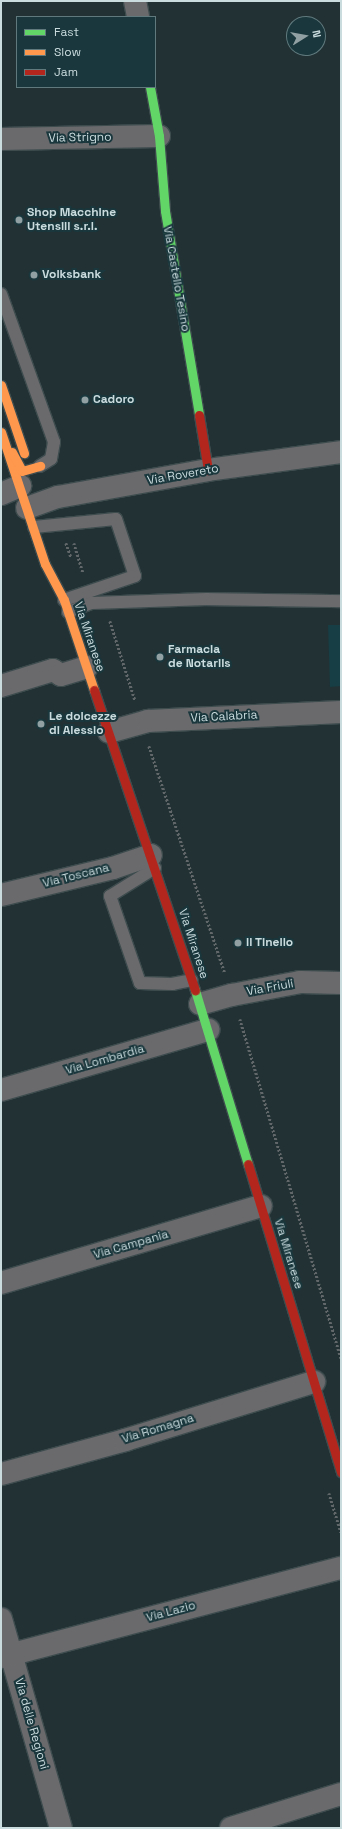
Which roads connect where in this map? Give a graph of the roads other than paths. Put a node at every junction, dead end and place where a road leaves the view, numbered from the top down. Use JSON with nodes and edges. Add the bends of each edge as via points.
{"nodes":[{"id":1,"x":135,"y":1,"type":"edge"},
{"id":2,"x":138,"y":16,"type":"edge"},
{"id":3,"x":150,"y":88,"type":"edge"},
{"id":4,"x":159,"y":136,"type":"junction"},
{"id":5,"x":1,"y":139,"type":"edge"},
{"id":6,"x":1,"y":294,"type":"edge"},
{"id":7,"x":5,"y":318,"type":"edge"},
{"id":8,"x":1,"y":385,"type":"edge"},
{"id":9,"x":1,"y":432,"type":"edge"},
{"id":10,"x":6,"y":447,"type":"junction"},
{"id":11,"x":341,"y":452,"type":"edge"},
{"id":12,"x":208,"y":470,"type":"junction"},
{"id":13,"x":29,"y":492,"type":"edge"},
{"id":14,"x":50,"y":529,"type":"junction"},
{"id":15,"x":61,"y":572,"type":"dead end"},
{"id":16,"x":64,"y":600,"type":"junction"},
{"id":17,"x":341,"y":601,"type":"edge"},
{"id":18,"x":68,"y":612,"type":"junction"},
{"id":19,"x":87,"y":667,"type":"junction"},
{"id":20,"x":1,"y":686,"type":"edge"},
{"id":21,"x":341,"y":712,"type":"edge"},
{"id":22,"x":109,"y":732,"type":"junction"},
{"id":23,"x":153,"y":862,"type":"junction"},
{"id":24,"x":1,"y":895,"type":"edge"},
{"id":25,"x":192,"y":980,"type":"junction"},
{"id":26,"x":341,"y":983,"type":"edge"},
{"id":27,"x":200,"y":1004,"type":"junction"},
{"id":28,"x":208,"y":1030,"type":"junction"},
{"id":29,"x":1,"y":1090,"type":"edge"},
{"id":30,"x":261,"y":1206,"type":"junction"},
{"id":31,"x":1,"y":1283,"type":"edge"},
{"id":32,"x":314,"y":1382,"type":"junction"},
{"id":33,"x":341,"y":1472,"type":"edge"},
{"id":34,"x":1,"y":1474,"type":"edge"},
{"id":35,"x":341,"y":1568,"type":"edge"},
{"id":36,"x":1,"y":1619,"type":"edge"},
{"id":37,"x":6,"y":1655,"type":"edge"},
{"id":38,"x":341,"y":1794,"type":"edge"},
{"id":39,"x":60,"y":1828,"type":"edge"},
{"id":40,"x":231,"y":1828,"type":"edge"}],
"edges":[{"from":1,"to":2,"type":"street"},
{"from":3,"to":4,"type":"street","name":"Via Castello Tesino"},
{"from":4,"to":5,"type":"street","name":"Via Strigno"},
{"from":4,"to":12,"type":"street","name":"Via Castello Tesino","via":[[165,211]]},
{"from":6,"to":7,"type":"lane"},
{"from":7,"to":13,"type":"lane","via":[[54,442],[51,459]]},
{"from":8,"to":13,"type":"street"},
{"from":9,"to":10,"type":"street","name":"Via Miranese"},
{"from":10,"to":13,"type":"street","name":"Via Miranese"},
{"from":10,"to":13,"type":"street","via":[[13,454]]},
{"from":11,"to":12,"type":"street","name":"Via Rovereto"},
{"from":12,"to":13,"type":"street","name":"Via Rovereto","via":[[58,497]]},
{"from":13,"to":14,"type":"lane"},
{"from":13,"to":14,"type":"street"},
{"from":13,"to":16,"type":"street","name":"Via Miranese","via":[[45,564]]},
{"from":14,"to":16,"type":"lane","via":[[116,519],[135,576]]},
{"from":15,"to":16,"type":"street"},
{"from":16,"to":18,"type":"street","name":"Via Miranese"},
{"from":17,"to":18,"type":"lane","via":[[207,599],[100,603]]},
{"from":18,"to":19,"type":"street","name":"Via Miranese"},
{"from":19,"to":20,"type":"street","via":[[61,676],[53,670]]},
{"from":19,"to":22,"type":"street","name":"Via Miranese"},
{"from":21,"to":22,"type":"street","name":"Via Calabria","via":[[148,721]]},
{"from":22,"to":23,"type":"street","name":"Via Miranese"},
{"from":23,"to":24,"type":"street","name":"Via Toscana","via":[[113,868]]},
{"from":23,"to":25,"type":"street","name":"Via Miranese"},
{"from":23,"to":25,"type":"lane","via":[[110,896],[112,903],[140,983],[172,984]]},
{"from":25,"to":27,"type":"street","name":"Via Miranese"},
{"from":26,"to":27,"type":"street","name":"Via Friuli","via":[[300,982]]},
{"from":27,"to":28,"type":"street","name":"Via Miranese"},
{"from":28,"to":29,"type":"street","name":"Via Lombardia"},
{"from":28,"to":30,"type":"street","name":"Via Miranese"},
{"from":30,"to":31,"type":"street","name":"Via Campania"},
{"from":30,"to":32,"type":"street","name":"Via Miranese"},
{"from":32,"to":33,"type":"street","name":"Via Miranese"},
{"from":32,"to":34,"type":"street","name":"Via Romagna","via":[[125,1440]]},
{"from":35,"to":37,"type":"street","name":"Via Lazio"},
{"from":36,"to":37,"type":"street","name":"Via delle Regioni"},
{"from":37,"to":39,"type":"street","name":"Via delle Regioni"},
{"from":38,"to":40,"type":"street"}]}
